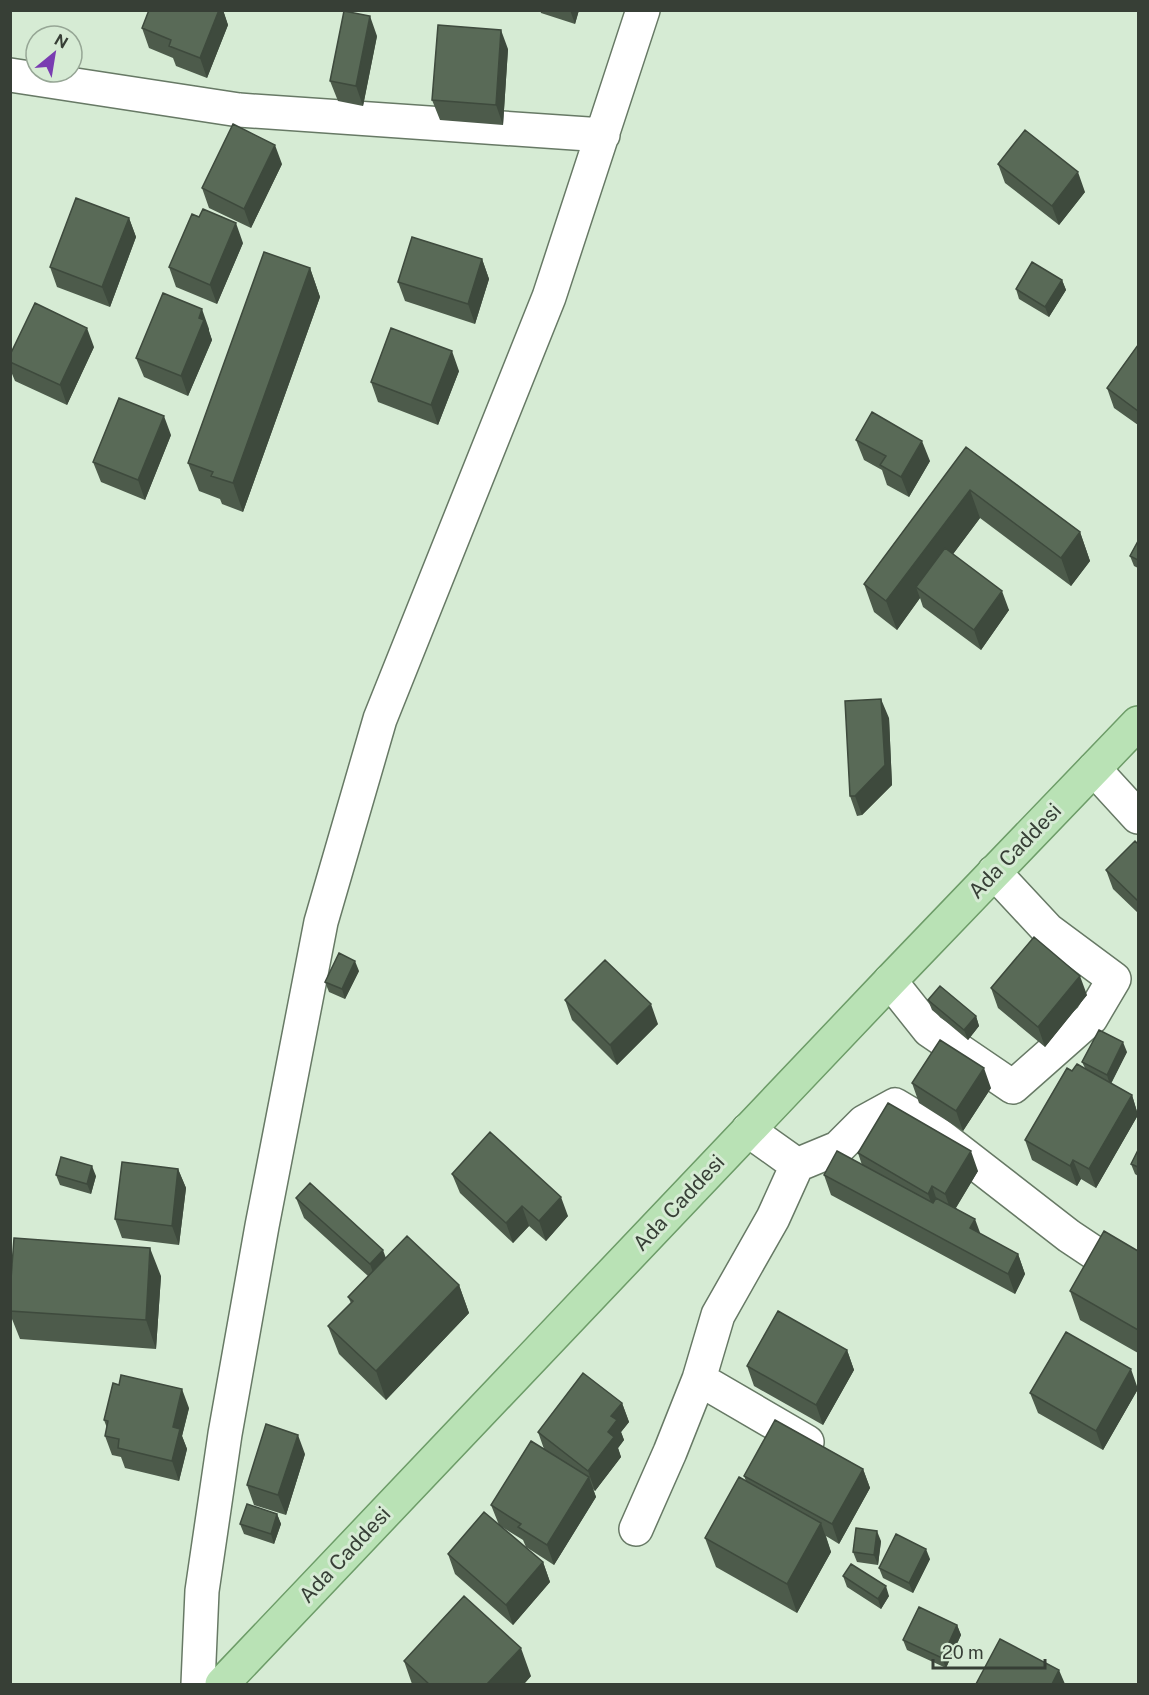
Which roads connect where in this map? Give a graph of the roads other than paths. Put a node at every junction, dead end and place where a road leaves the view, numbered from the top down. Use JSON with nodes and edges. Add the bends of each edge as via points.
{"nodes":[{"id":1,"x":643,"y":10,"type":"edge"},
{"id":2,"x":10,"y":75,"type":"edge"},
{"id":3,"x":603,"y":135,"type":"junction"},
{"id":4,"x":1138,"y":723,"type":"edge"},
{"id":5,"x":1094,"y":769,"type":"junction"},
{"id":6,"x":1138,"y":816,"type":"edge"},
{"id":7,"x":994,"y":872,"type":"junction"},
{"id":8,"x":890,"y":981,"type":"junction"},
{"id":9,"x":748,"y":1130,"type":"junction"},
{"id":10,"x":796,"y":1165,"type":"junction"},
{"id":11,"x":1093,"y":1252,"type":"edge"},
{"id":12,"x":699,"y":1379,"type":"junction"},
{"id":13,"x":807,"y":1442,"type":"edge"},
{"id":14,"x":636,"y":1529,"type":"dead end"},
{"id":15,"x":198,"y":1684,"type":"edge"},
{"id":16,"x":222,"y":1684,"type":"edge"}],
"edges":[{"from":1,"to":3,"type":"street"},
{"from":2,"to":3,"type":"street","via":[[239,110]]},
{"from":3,"to":15,"type":"street","via":[[549,297],[381,719],[321,922],[225,1434],[202,1591]]},
{"from":4,"to":5,"type":"main road","name":"Ada Caddesi"},
{"from":5,"to":6,"type":"street"},
{"from":5,"to":7,"type":"main road","name":"Ada Caddesi"},
{"from":7,"to":8,"type":"main road","name":"Ada Caddesi"},
{"from":7,"to":8,"type":"street","via":[[1048,930],[1114,979],[1091,1018],[1013,1087],[929,1030]]},
{"from":8,"to":9,"type":"main road","name":"Ada Caddesi"},
{"from":9,"to":10,"type":"street"},
{"from":9,"to":16,"type":"main road","name":"Ada Caddesi"},
{"from":10,"to":11,"type":"street","via":[[838,1148],[864,1122],[895,1105]]},
{"from":10,"to":12,"type":"street","via":[[773,1218],[718,1315]]},
{"from":12,"to":13,"type":"street"},
{"from":12,"to":14,"type":"street"}]}
